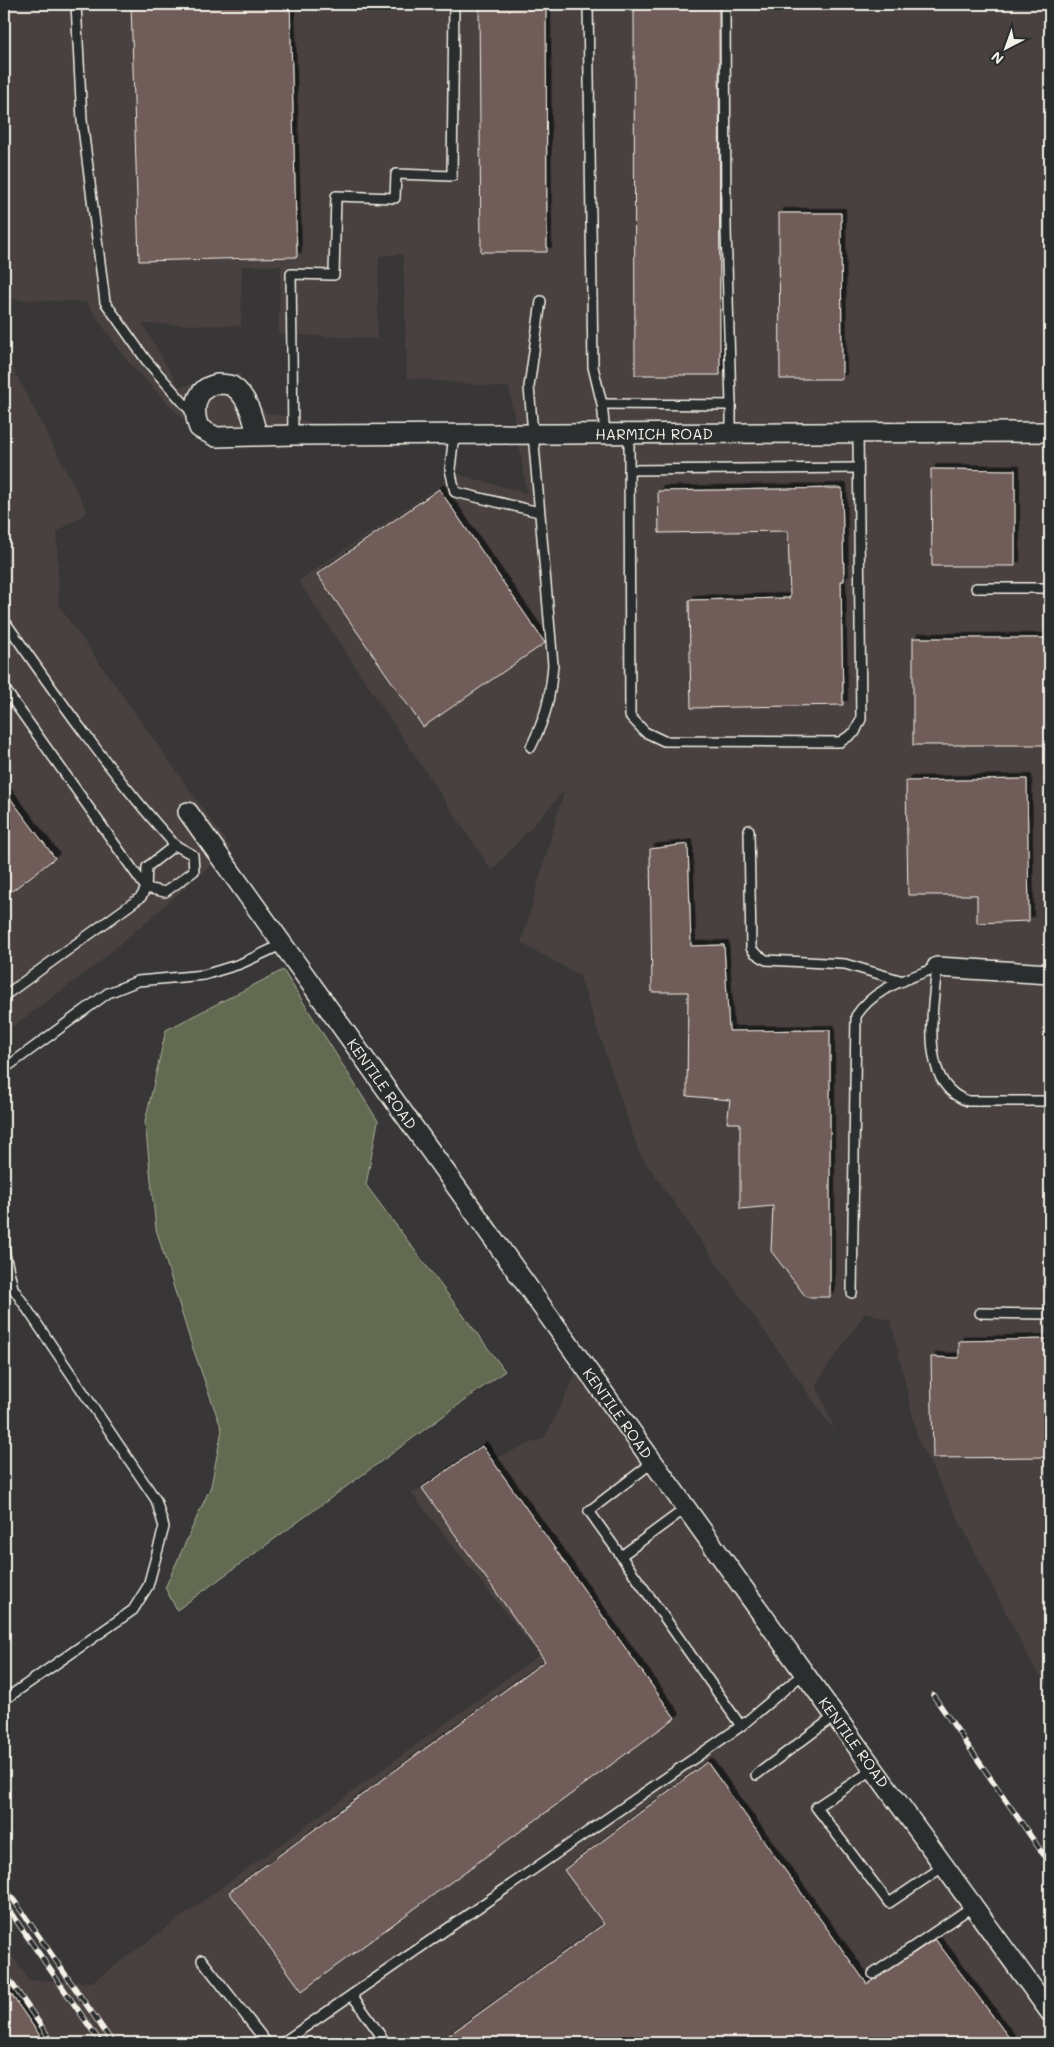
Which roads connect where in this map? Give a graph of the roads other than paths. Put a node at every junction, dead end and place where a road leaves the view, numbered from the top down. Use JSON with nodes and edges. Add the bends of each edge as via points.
{"nodes":[{"id":1,"x":76,"y":4,"type":"edge"},
{"id":2,"x":454,"y":4,"type":"edge"},
{"id":3,"x":588,"y":4,"type":"edge"},
{"id":4,"x":725,"y":4,"type":"edge"},
{"id":5,"x":541,"y":301,"type":"dead end"},
{"id":6,"x":602,"y":404,"type":"junction"},
{"id":7,"x":731,"y":404,"type":"junction"},
{"id":8,"x":194,"y":415,"type":"junction"},
{"id":9,"x":731,"y":432,"type":"junction"},
{"id":10,"x":858,"y":432,"type":"junction"},
{"id":11,"x":1050,"y":432,"type":"edge"},
{"id":12,"x":532,"y":433,"type":"junction"},
{"id":13,"x":605,"y":433,"type":"junction"},
{"id":14,"x":293,"y":434,"type":"junction"},
{"id":15,"x":454,"y":434,"type":"junction"},
{"id":16,"x":629,"y":434,"type":"junction"},
{"id":17,"x":257,"y":435,"type":"junction"},
{"id":18,"x":858,"y":468,"type":"junction"},
{"id":19,"x":629,"y":470,"type":"junction"},
{"id":20,"x":539,"y":512,"type":"junction"},
{"id":21,"x":976,"y":588,"type":"dead end"},
{"id":22,"x":1050,"y":588,"type":"edge"},
{"id":23,"x":4,"y":620,"type":"edge"},
{"id":24,"x":4,"y":688,"type":"edge"},
{"id":25,"x":531,"y":747,"type":"dead end"},
{"id":26,"x":188,"y":812,"type":"dead end"},
{"id":27,"x":749,"y":830,"type":"dead end"},
{"id":28,"x":175,"y":845,"type":"junction"},
{"id":29,"x":202,"y":849,"type":"junction"},
{"id":30,"x":146,"y":888,"type":"junction"},
{"id":31,"x":283,"y":944,"type":"junction"},
{"id":32,"x":937,"y":967,"type":"junction"},
{"id":33,"x":1050,"y":974,"type":"edge"},
{"id":34,"x":903,"y":981,"type":"junction"},
{"id":35,"x":4,"y":996,"type":"edge"},
{"id":36,"x":4,"y":1069,"type":"edge"},
{"id":37,"x":1050,"y":1101,"type":"edge"},
{"id":38,"x":4,"y":1250,"type":"edge"},
{"id":39,"x":852,"y":1293,"type":"dead end"},
{"id":40,"x":980,"y":1313,"type":"dead end"},
{"id":41,"x":1050,"y":1314,"type":"edge"},
{"id":42,"x":653,"y":1462,"type":"junction"},
{"id":43,"x":686,"y":1508,"type":"junction"},
{"id":44,"x":621,"y":1556,"type":"junction"},
{"id":45,"x":804,"y":1673,"type":"junction"},
{"id":46,"x":4,"y":1700,"type":"edge"},
{"id":47,"x":835,"y":1716,"type":"junction"},
{"id":48,"x":741,"y":1726,"type":"junction"},
{"id":49,"x":874,"y":1768,"type":"junction"},
{"id":50,"x":756,"y":1775,"type":"dead end"},
{"id":51,"x":944,"y":1866,"type":"junction"},
{"id":52,"x":973,"y":1906,"type":"junction"},
{"id":53,"x":202,"y":1960,"type":"dead end"},
{"id":54,"x":873,"y":1974,"type":"dead end"},
{"id":55,"x":352,"y":1995,"type":"junction"},
{"id":56,"x":1050,"y":2012,"type":"edge"},
{"id":57,"x":267,"y":2043,"type":"edge"},
{"id":58,"x":282,"y":2043,"type":"edge"},
{"id":59,"x":386,"y":2043,"type":"edge"}],
"edges":[{"from":1,"to":8,"type":"lane","via":[[82,120],[105,302],[146,360]]},
{"from":2,"to":14,"type":"lane","via":[[452,176],[396,174],[395,198],[336,196],[334,275],[290,274]]},
{"from":3,"to":6,"type":"lane","via":[[593,367]]},
{"from":4,"to":7,"type":"lane"},
{"from":5,"to":12,"type":"lane","via":[[530,387]]},
{"from":6,"to":7,"type":"lane"},
{"from":6,"to":13,"type":"lane"},
{"from":7,"to":9,"type":"lane"},
{"from":8,"to":17,"type":"street","name":"HARMICH ROAD","via":[[199,428],[216,437]]},
{"from":8,"to":17,"type":"street","via":[[197,398],[208,386],[223,384],[233,387],[245,400]]},
{"from":9,"to":10,"type":"street","name":"HARMICH ROAD"},
{"from":9,"to":16,"type":"street","name":"HARMICH ROAD"},
{"from":10,"to":11,"type":"street","name":"HARMICH ROAD"},
{"from":10,"to":18,"type":"lane"},
{"from":12,"to":13,"type":"street","name":"HARMICH ROAD"},
{"from":12,"to":15,"type":"street","name":"HARMICH ROAD"},
{"from":12,"to":20,"type":"lane"},
{"from":13,"to":16,"type":"street","name":"HARMICH ROAD"},
{"from":14,"to":15,"type":"street","name":"HARMICH ROAD"},
{"from":14,"to":17,"type":"street","name":"HARMICH ROAD"},
{"from":15,"to":20,"type":"lane","via":[[450,469],[455,492]]},
{"from":16,"to":19,"type":"lane"},
{"from":18,"to":19,"type":"lane"},
{"from":18,"to":19,"type":"lane","via":[[861,719],[855,732],[840,742],[664,741],[645,732],[630,716]]},
{"from":20,"to":25,"type":"lane","via":[[553,665],[550,700]]},
{"from":21,"to":22,"type":"lane"},
{"from":23,"to":28,"type":"lane","via":[[53,692],[140,806]]},
{"from":24,"to":30,"type":"lane"},
{"from":26,"to":29,"type":"street","name":"KENTILE ROAD"},
{"from":27,"to":34,"type":"lane","via":[[751,948],[755,954],[766,960],[845,964]]},
{"from":28,"to":29,"type":"lane"},
{"from":28,"to":30,"type":"lane","via":[[147,867]]},
{"from":29,"to":30,"type":"lane","via":[[194,871],[165,892]]},
{"from":29,"to":31,"type":"street","name":"KENTILE ROAD"},
{"from":30,"to":35,"type":"lane","via":[[142,897]]},
{"from":31,"to":36,"type":"lane","via":[[240,964],[204,975],[138,981],[108,993]]},
{"from":31,"to":42,"type":"street","name":"KENTILE ROAD"},
{"from":32,"to":33,"type":"street"},
{"from":32,"to":34,"type":"lane"},
{"from":32,"to":37,"type":"lane","via":[[934,1056],[942,1083],[960,1099],[968,1101]]},
{"from":34,"to":39,"type":"lane","via":[[886,986],[865,1002],[856,1016]]},
{"from":38,"to":46,"type":"lane","via":[[13,1288],[156,1500],[164,1527],[148,1586],[132,1610]]},
{"from":40,"to":41,"type":"lane"},
{"from":42,"to":43,"type":"street","name":"KENTILE ROAD"},
{"from":42,"to":44,"type":"lane","via":[[589,1511]]},
{"from":43,"to":44,"type":"lane"},
{"from":43,"to":45,"type":"street","name":"KENTILE ROAD"},
{"from":44,"to":48,"type":"lane"},
{"from":45,"to":47,"type":"street","name":"KENTILE ROAD"},
{"from":45,"to":48,"type":"lane"},
{"from":47,"to":49,"type":"street","name":"KENTILE ROAD"},
{"from":47,"to":50,"type":"lane"},
{"from":48,"to":55,"type":"lane"},
{"from":49,"to":51,"type":"street","name":"KENTILE ROAD"},
{"from":49,"to":51,"type":"lane","via":[[816,1807],[888,1903]]},
{"from":51,"to":52,"type":"street","name":"KENTILE ROAD"},
{"from":52,"to":54,"type":"lane"},
{"from":52,"to":56,"type":"street","name":"KENTILE ROAD"},
{"from":53,"to":57,"type":"lane"},
{"from":55,"to":58,"type":"lane"},
{"from":55,"to":59,"type":"lane"}]}
